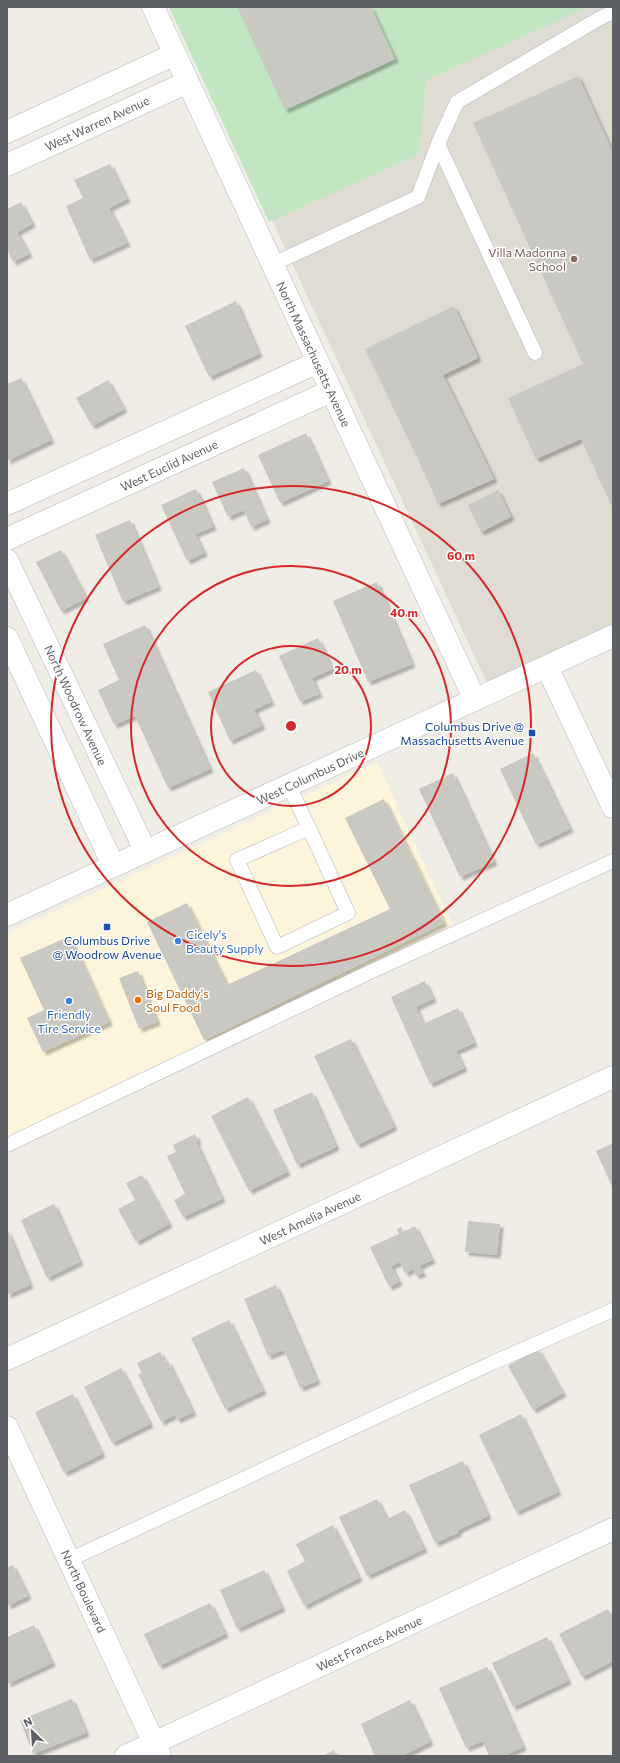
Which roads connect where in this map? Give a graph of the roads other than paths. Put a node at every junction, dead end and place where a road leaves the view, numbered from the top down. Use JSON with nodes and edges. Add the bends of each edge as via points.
{"nodes":[{"id":1,"x":153,"y":7,"type":"edge"},
{"id":2,"x":613,"y":12,"type":"edge"},
{"id":3,"x":176,"y":54,"type":"junction"},
{"id":4,"x":188,"y":82,"type":"junction"},
{"id":5,"x":7,"y":132,"type":"edge"},
{"id":6,"x":438,"y":144,"type":"junction"},
{"id":7,"x":7,"y":165,"type":"edge"},
{"id":8,"x":273,"y":264,"type":"junction"},
{"id":9,"x":535,"y":353,"type":"dead end"},
{"id":10,"x":318,"y":362,"type":"junction"},
{"id":11,"x":331,"y":390,"type":"junction"},
{"id":12,"x":7,"y":504,"type":"edge"},
{"id":13,"x":7,"y":539,"type":"edge"},
{"id":14,"x":7,"y":560,"type":"edge"},
{"id":15,"x":613,"y":636,"type":"edge"},
{"id":16,"x":7,"y":638,"type":"edge"},
{"id":17,"x":547,"y":667,"type":"junction"},
{"id":18,"x":475,"y":700,"type":"junction"},
{"id":19,"x":289,"y":786,"type":"junction"},
{"id":20,"x":613,"y":807,"type":"edge"},
{"id":21,"x":309,"y":828,"type":"junction"},
{"id":22,"x":145,"y":850,"type":"junction"},
{"id":23,"x":613,"y":861,"type":"edge"},
{"id":24,"x":113,"y":866,"type":"junction"},
{"id":25,"x":7,"y":915,"type":"edge"},
{"id":26,"x":613,"y":1077,"type":"edge"},
{"id":27,"x":7,"y":1145,"type":"edge"},
{"id":28,"x":613,"y":1310,"type":"edge"},
{"id":29,"x":7,"y":1359,"type":"edge"},
{"id":30,"x":7,"y":1427,"type":"edge"},
{"id":31,"x":613,"y":1529,"type":"edge"},
{"id":32,"x":69,"y":1560,"type":"junction"},
{"id":33,"x":157,"y":1750,"type":"edge"},
{"id":34,"x":126,"y":1756,"type":"edge"}],
"edges":[{"from":1,"to":3,"type":"street","name":"North Massachusetts Avenue"},
{"from":2,"to":6,"type":"lane","via":[[457,102]]},
{"from":3,"to":4,"type":"street","name":"North Massachusetts Avenue"},
{"from":3,"to":5,"type":"street"},
{"from":4,"to":7,"type":"street","name":"West Warren Avenue"},
{"from":4,"to":8,"type":"street","name":"North Massachusetts Avenue"},
{"from":6,"to":8,"type":"lane","via":[[418,197]]},
{"from":6,"to":9,"type":"lane"},
{"from":8,"to":10,"type":"street","name":"North Massachusetts Avenue"},
{"from":10,"to":11,"type":"street","name":"North Massachusetts Avenue"},
{"from":10,"to":12,"type":"street"},
{"from":11,"to":13,"type":"street","name":"West Euclid Avenue"},
{"from":11,"to":18,"type":"street","name":"North Massachusetts Avenue"},
{"from":14,"to":22,"type":"street","name":"North Woodrow Avenue"},
{"from":15,"to":17,"type":"street","name":"West Columbus Drive"},
{"from":16,"to":24,"type":"street"},
{"from":17,"to":18,"type":"street","name":"West Columbus Drive"},
{"from":17,"to":20,"type":"street"},
{"from":18,"to":19,"type":"street","name":"West Columbus Drive"},
{"from":19,"to":21,"type":"lane"},
{"from":19,"to":22,"type":"street","name":"West Columbus Drive"},
{"from":21,"to":21,"type":"lane","via":[[348,913],[277,947],[236,860]]},
{"from":22,"to":24,"type":"street","name":"West Columbus Drive"},
{"from":23,"to":27,"type":"lane","via":[[370,972]]},
{"from":24,"to":25,"type":"street","name":"West Columbus Drive"},
{"from":26,"to":29,"type":"street","name":"West Amelia Avenue"},
{"from":28,"to":32,"type":"lane"},
{"from":30,"to":32,"type":"street","name":"North Boulevard"},
{"from":31,"to":33,"type":"street","name":"West Frances Avenue"},
{"from":32,"to":33,"type":"street","name":"North Boulevard"},
{"from":33,"to":34,"type":"street","name":"West Frances Avenue"}]}
